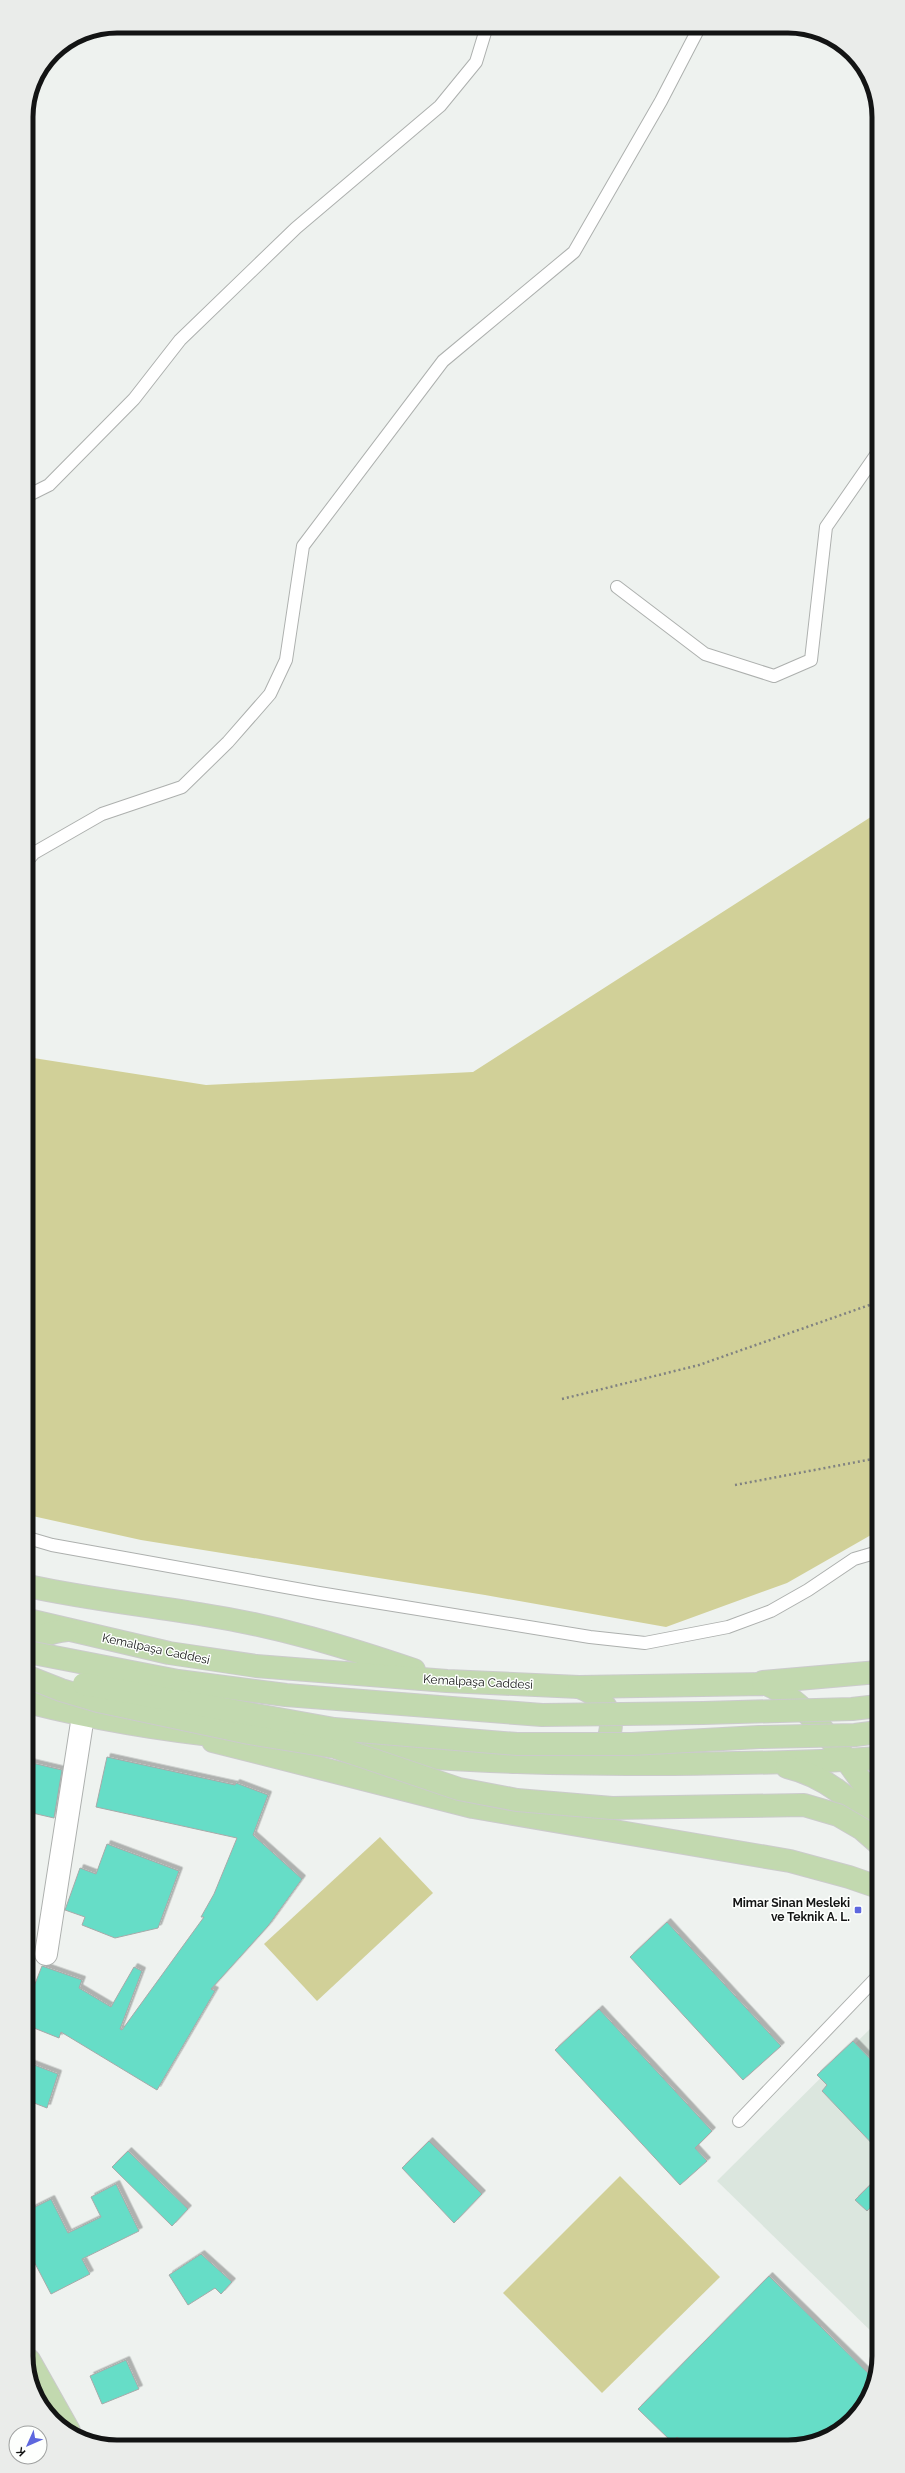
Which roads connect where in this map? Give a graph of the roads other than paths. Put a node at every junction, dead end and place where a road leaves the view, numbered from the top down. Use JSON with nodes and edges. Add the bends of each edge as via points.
{"nodes":[{"id":1,"x":485,"y":33,"type":"edge"},
{"id":2,"x":696,"y":33,"type":"edge"},
{"id":3,"x":872,"y":461,"type":"edge"},
{"id":4,"x":33,"y":493,"type":"edge"},
{"id":5,"x":617,"y":587,"type":"dead end"},
{"id":6,"x":33,"y":855,"type":"edge"},
{"id":7,"x":33,"y":1540,"type":"edge"},
{"id":8,"x":872,"y":1554,"type":"edge"},
{"id":9,"x":33,"y":1587,"type":"edge"},
{"id":10,"x":33,"y":1621,"type":"edge"},
{"id":11,"x":68,"y":1630,"type":"junction"},
{"id":12,"x":33,"y":1644,"type":"edge"},
{"id":13,"x":33,"y":1652,"type":"edge"},
{"id":14,"x":872,"y":1673,"type":"edge"},
{"id":15,"x":33,"y":1674,"type":"edge"},
{"id":16,"x":33,"y":1678,"type":"edge"},
{"id":17,"x":448,"y":1681,"type":"junction"},
{"id":18,"x":752,"y":1683,"type":"junction"},
{"id":19,"x":579,"y":1687,"type":"junction"},
{"id":20,"x":37,"y":1705,"type":"edge"},
{"id":21,"x":872,"y":1707,"type":"edge"},
{"id":22,"x":83,"y":1716,"type":"junction"},
{"id":23,"x":171,"y":1731,"type":"junction"},
{"id":24,"x":872,"y":1733,"type":"edge"},
{"id":25,"x":872,"y":1758,"type":"edge"},
{"id":26,"x":845,"y":1760,"type":"junction"},
{"id":27,"x":762,"y":1763,"type":"junction"},
{"id":28,"x":568,"y":1764,"type":"junction"},
{"id":29,"x":872,"y":1796,"type":"edge"},
{"id":30,"x":872,"y":1822,"type":"edge"},
{"id":31,"x":872,"y":1838,"type":"edge"},
{"id":32,"x":872,"y":1885,"type":"edge"},
{"id":33,"x":46,"y":1954,"type":"dead end"},
{"id":34,"x":872,"y":1982,"type":"edge"},
{"id":35,"x":739,"y":2122,"type":"dead end"},
{"id":36,"x":35,"y":2370,"type":"edge"},
{"id":37,"x":63,"y":2420,"type":"edge"}],
"edges":[{"from":1,"to":4,"type":"lane","via":[[476,62],[440,106],[296,228],[180,340],[134,399],[49,485]]},
{"from":2,"to":6,"type":"lane","via":[[661,101],[574,252],[443,361],[303,546],[286,660],[270,694],[228,742],[182,787],[102,814]]},
{"from":3,"to":5,"type":"lane","via":[[826,527],[810,660],[774,676],[705,654]]},
{"from":7,"to":8,"type":"lane","via":[[52,1546],[319,1593],[590,1637],[645,1643],[728,1627],[771,1611],[854,1559]]},
{"from":9,"to":17,"type":"main road","via":[[127,1605],[206,1615],[329,1642]]},
{"from":10,"to":11,"type":"main road","name":"Kemalpaşa Caddesi"},
{"from":11,"to":12,"type":"main road","via":[[44,1635]]},
{"from":11,"to":17,"type":"main road","name":"Kemalpaşa Caddesi","via":[[215,1661]]},
{"from":13,"to":21,"type":"main road","bridge":true,"via":[[178,1681],[286,1695],[542,1715],[711,1713]]},
{"from":14,"to":18,"type":"main road"},
{"from":15,"to":24,"type":"main road","bridge":true,"via":[[334,1729],[517,1744],[632,1744]]},
{"from":16,"to":31,"type":"main road","bridge":true,"via":[[98,1701],[350,1751],[452,1787],[493,1796],[536,1803],[612,1808],[804,1805],[827,1810],[848,1820]]},
{"from":17,"to":19,"type":"main road","name":"Kemalpaşa Caddesi"},
{"from":18,"to":19,"type":"main road","name":"Kemalpaşa Caddesi"},
{"from":18,"to":26,"type":"main road","name":"Kemalpaşa Caddesi","via":[[766,1684],[792,1697],[812,1717]]},
{"from":19,"to":28,"type":"main road","via":[[592,1692],[602,1700],[609,1711],[612,1724],[610,1738],[604,1749],[594,1758],[582,1764]]},
{"from":20,"to":22,"type":"main road"},
{"from":22,"to":23,"type":"main road"},
{"from":22,"to":33,"type":"street"},
{"from":23,"to":28,"type":"main road","via":[[421,1758]]},
{"from":23,"to":32,"type":"main road","via":[[473,1807],[790,1861]]},
{"from":25,"to":26,"type":"main road"},
{"from":26,"to":27,"type":"main road"},
{"from":26,"to":29,"type":"main road","name":"Kemalpaşa Caddesi"},
{"from":27,"to":28,"type":"main road"},
{"from":27,"to":30,"type":"main road","via":[[797,1770],[830,1786],[857,1805]]},
{"from":34,"to":35,"type":"lane"},
{"from":36,"to":37,"type":"main road"}]}
